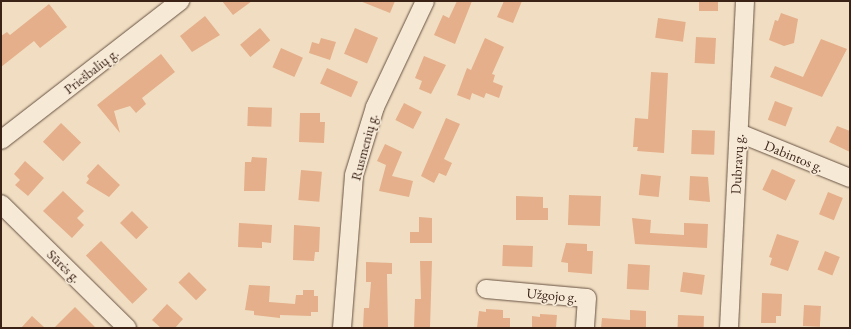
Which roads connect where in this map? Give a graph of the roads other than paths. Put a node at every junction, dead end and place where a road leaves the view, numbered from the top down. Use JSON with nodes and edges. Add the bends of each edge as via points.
{"nodes":[{"id":1,"x":180,"y":1,"type":"edge"},
{"id":2,"x":425,"y":1,"type":"edge"},
{"id":3,"x":745,"y":1,"type":"edge"},
{"id":4,"x":739,"y":133,"type":"junction"},
{"id":5,"x":1,"y":140,"type":"edge"},
{"id":6,"x":850,"y":178,"type":"edge"},
{"id":7,"x":1,"y":204,"type":"edge"},
{"id":8,"x":486,"y":290,"type":"dead end"},
{"id":9,"x":127,"y":328,"type":"edge"},
{"id":10,"x":342,"y":328,"type":"edge"},
{"id":11,"x":585,"y":328,"type":"edge"},
{"id":12,"x":729,"y":328,"type":"edge"}],
"edges":[{"from":1,"to":5,"type":"street","name":"Priešbalių g."},
{"from":2,"to":10,"type":"street","name":"Rusmenių g.","via":[[375,107],[354,175]]},
{"from":3,"to":4,"type":"street","name":"Dubravų g."},
{"from":4,"to":6,"type":"street","name":"Dabintos g."},
{"from":4,"to":12,"type":"street","name":"Dubravų g."},
{"from":7,"to":9,"type":"street","name":"Sūrės g."},
{"from":8,"to":11,"type":"street","name":"Užgojo g.","via":[[587,298]]}]}
